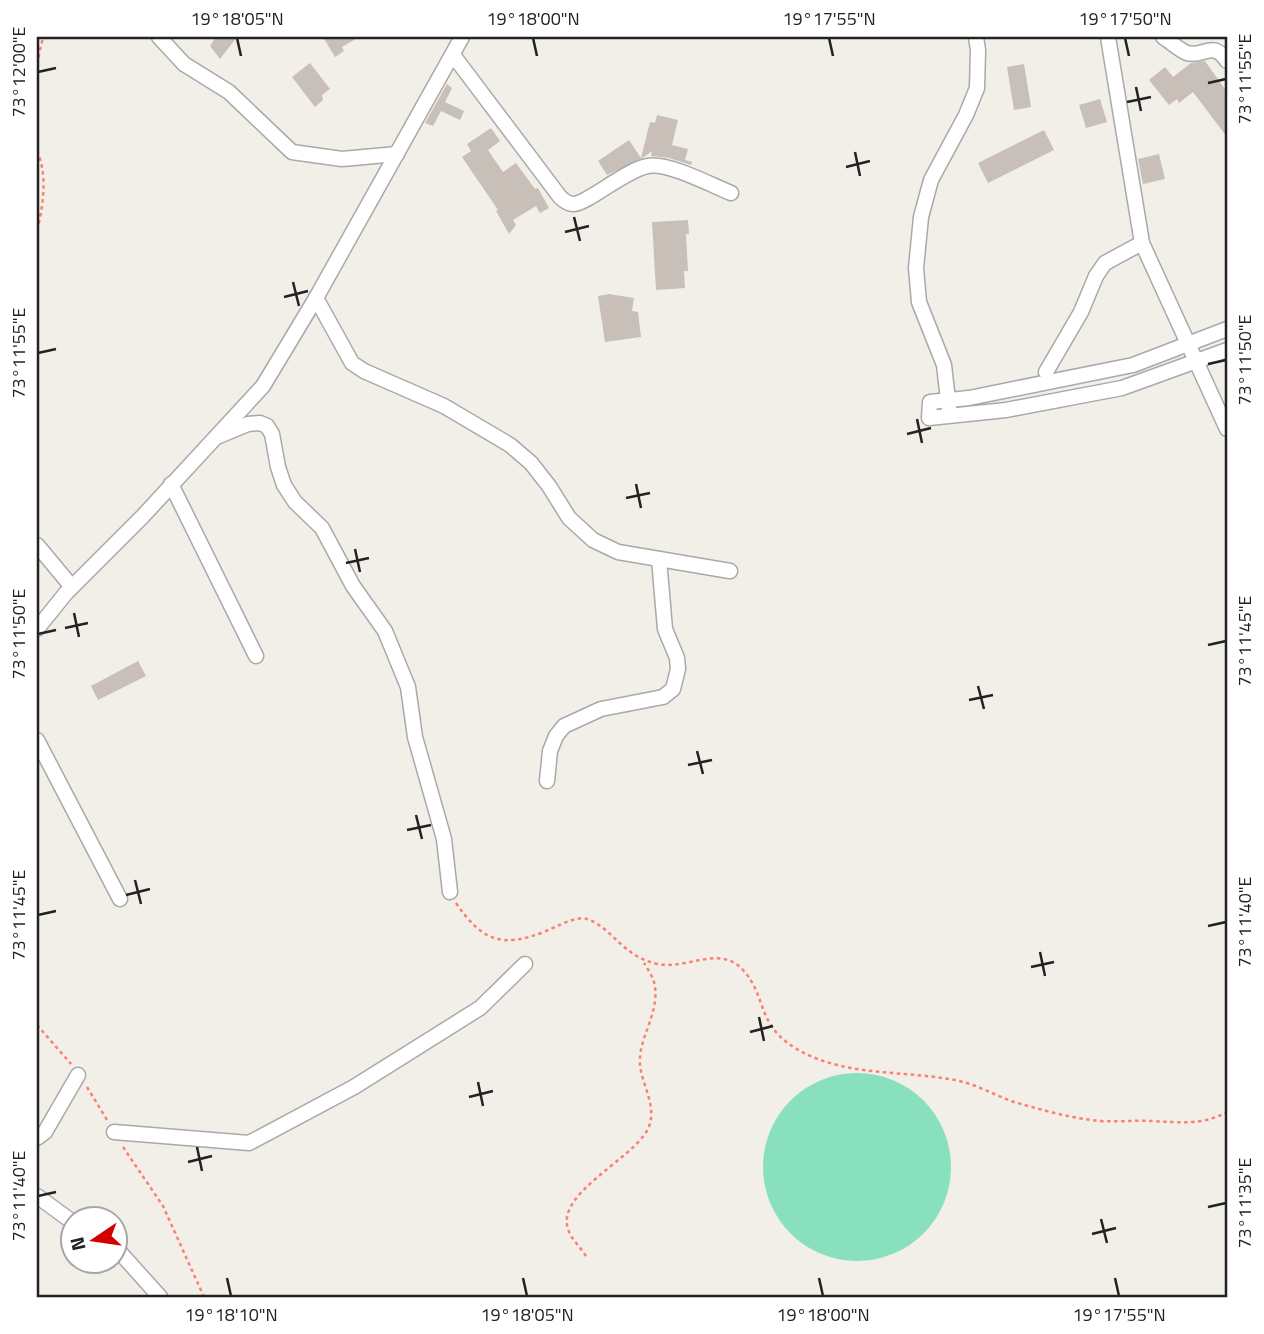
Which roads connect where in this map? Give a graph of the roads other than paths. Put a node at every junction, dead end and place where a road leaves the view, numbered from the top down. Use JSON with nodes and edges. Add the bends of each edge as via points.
{"nodes":[{"id":1,"x":159,"y":37,"type":"edge"},
{"id":2,"x":462,"y":37,"type":"edge"},
{"id":3,"x":976,"y":37,"type":"edge"},
{"id":4,"x":1108,"y":37,"type":"edge"},
{"id":5,"x":1163,"y":37,"type":"edge"},
{"id":6,"x":453,"y":55,"type":"junction"},
{"id":7,"x":1225,"y":55,"type":"edge"},
{"id":8,"x":397,"y":154,"type":"junction"},
{"id":9,"x":731,"y":193,"type":"dead end"},
{"id":10,"x":1142,"y":243,"type":"junction"},
{"id":11,"x":316,"y":298,"type":"junction"},
{"id":12,"x":1227,"y":329,"type":"edge"},
{"id":13,"x":1188,"y":346,"type":"junction"},
{"id":14,"x":1227,"y":349,"type":"edge"},
{"id":15,"x":1196,"y":362,"type":"junction"},
{"id":16,"x":1046,"y":372,"type":"dead end"},
{"id":17,"x":948,"y":400,"type":"junction"},
{"id":18,"x":950,"y":417,"type":"junction"},
{"id":19,"x":1227,"y":429,"type":"edge"},
{"id":20,"x":215,"y":437,"type":"junction"},
{"id":21,"x":171,"y":484,"type":"junction"},
{"id":22,"x":37,"y":545,"type":"edge"},
{"id":23,"x":659,"y":559,"type":"junction"},
{"id":24,"x":730,"y":571,"type":"dead end"},
{"id":25,"x":72,"y":587,"type":"junction"},
{"id":26,"x":37,"y":629,"type":"edge"},
{"id":27,"x":257,"y":656,"type":"dead end"},
{"id":28,"x":37,"y":740,"type":"edge"},
{"id":29,"x":547,"y":781,"type":"dead end"},
{"id":30,"x":450,"y":892,"type":"road end"},
{"id":31,"x":120,"y":899,"type":"dead end"},
{"id":32,"x":525,"y":964,"type":"dead end"},
{"id":33,"x":78,"y":1074,"type":"road end"},
{"id":34,"x":114,"y":1132,"type":"road end"},
{"id":35,"x":37,"y":1138,"type":"edge"},
{"id":36,"x":37,"y":1196,"type":"edge"},
{"id":37,"x":60,"y":1213,"type":"edge"},
{"id":38,"x":130,"y":1264,"type":"edge"},
{"id":39,"x":160,"y":1297,"type":"edge"}],
"edges":[{"from":1,"to":8,"type":"street","via":[[184,64],[229,92],[292,152],[342,159]]},
{"from":2,"to":6,"type":"street"},
{"from":3,"to":17,"type":"street","via":[[977,88],[931,180],[921,217],[916,268],[919,302],[944,365]]},
{"from":4,"to":10,"type":"street"},
{"from":5,"to":7,"type":"street","via":[[1186,52],[1206,50]]},
{"from":6,"to":8,"type":"street"},
{"from":6,"to":9,"type":"street","via":[[566,202],[579,203],[648,166],[668,168]]},
{"from":8,"to":11,"type":"street"},
{"from":10,"to":13,"type":"street"},
{"from":10,"to":16,"type":"street","via":[[1105,264],[1096,276]]},
{"from":11,"to":20,"type":"street","via":[[262,386]]},
{"from":11,"to":23,"type":"street","via":[[357,368],[444,406],[510,446],[531,463],[569,519],[593,540],[618,552]]},
{"from":12,"to":13,"type":"street"},
{"from":13,"to":15,"type":"street"},
{"from":13,"to":17,"type":"street","via":[[1133,365]]},
{"from":14,"to":15,"type":"street"},
{"from":15,"to":18,"type":"street","via":[[1122,388]]},
{"from":15,"to":19,"type":"street"},
{"from":17,"to":18,"type":"street"},
{"from":17,"to":18,"type":"street","via":[[930,402],[929,418]]},
{"from":20,"to":21,"type":"street"},
{"from":20,"to":30,"type":"street","via":[[248,424],[267,426],[284,485],[322,528],[353,586],[385,631],[408,687],[415,737],[444,839]]},
{"from":21,"to":25,"type":"street"},
{"from":21,"to":27,"type":"street"},
{"from":22,"to":25,"type":"street"},
{"from":23,"to":24,"type":"street"},
{"from":23,"to":29,"type":"street","via":[[664,629],[677,657],[673,689],[663,697],[601,709],[564,726],[550,751]]},
{"from":25,"to":26,"type":"street"},
{"from":28,"to":31,"type":"street"},
{"from":32,"to":34,"type":"street","via":[[480,1007],[354,1087],[248,1143]]},
{"from":33,"to":35,"type":"street"},
{"from":36,"to":37,"type":"street"},
{"from":38,"to":39,"type":"street"}]}
